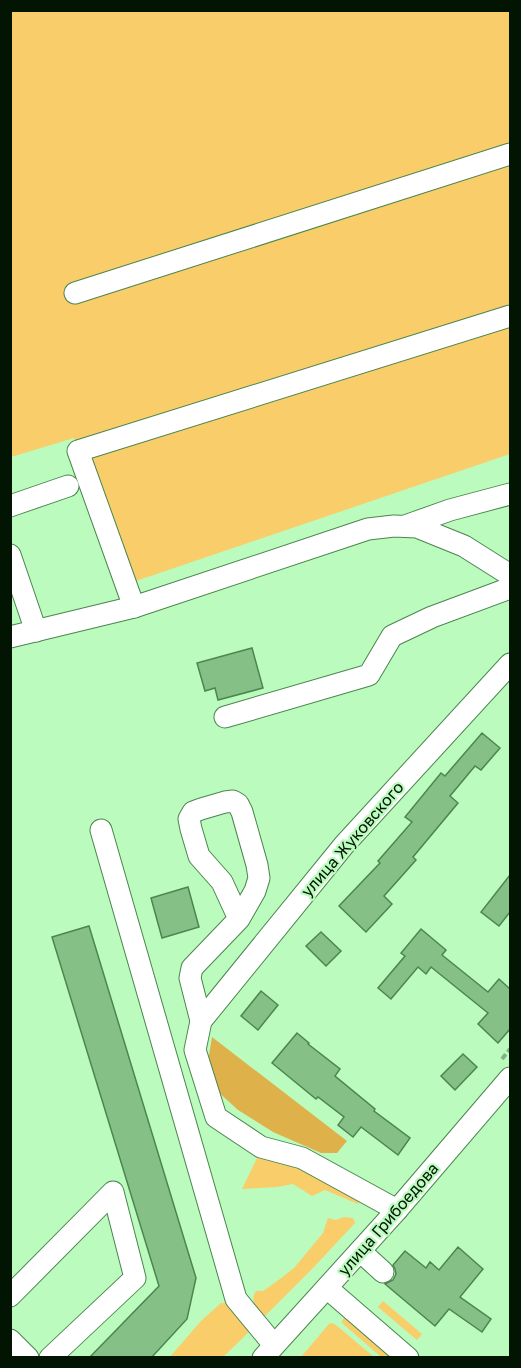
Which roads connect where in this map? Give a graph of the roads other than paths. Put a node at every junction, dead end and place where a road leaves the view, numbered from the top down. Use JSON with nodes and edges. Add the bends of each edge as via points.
{"nodes":[{"id":1,"x":510,"y":154,"type":"edge"},
{"id":2,"x":75,"y":293,"type":"dead end"},
{"id":3,"x":510,"y":316,"type":"edge"},
{"id":4,"x":68,"y":486,"type":"dead end"},
{"id":5,"x":510,"y":494,"type":"edge"},
{"id":6,"x":10,"y":506,"type":"edge"},
{"id":7,"x":405,"y":526,"type":"junction"},
{"id":8,"x":10,"y":555,"type":"edge"},
{"id":9,"x":510,"y":575,"type":"edge"},
{"id":10,"x":510,"y":588,"type":"edge"},
{"id":11,"x":134,"y":607,"type":"junction"},
{"id":12,"x":36,"y":631,"type":"junction"},
{"id":13,"x":10,"y":637,"type":"edge"},
{"id":14,"x":510,"y":664,"type":"edge"},
{"id":15,"x":225,"y":717,"type":"dead end"},
{"id":16,"x":101,"y":830,"type":"dead end"},
{"id":17,"x":239,"y":919,"type":"junction"},
{"id":18,"x":201,"y":1021,"type":"junction"},
{"id":19,"x":510,"y":1078,"type":"edge"},
{"id":20,"x":397,"y":1210,"type":"junction"},
{"id":21,"x":360,"y":1251,"type":"junction"},
{"id":22,"x":383,"y":1272,"type":"dead end"},
{"id":23,"x":327,"y":1288,"type":"junction"},
{"id":24,"x":10,"y":1296,"type":"edge"},
{"id":25,"x":10,"y":1340,"type":"edge"},
{"id":26,"x":268,"y":1352,"type":"edge"},
{"id":27,"x":28,"y":1358,"type":"edge"},
{"id":28,"x":50,"y":1358,"type":"edge"},
{"id":29,"x":408,"y":1358,"type":"edge"}],
"edges":[{"from":1,"to":2,"type":"street"},
{"from":3,"to":11,"type":"street","via":[[78,451]]},
{"from":4,"to":6,"type":"street"},
{"from":5,"to":7,"type":"street"},
{"from":7,"to":9,"type":"street","via":[[464,546]]},
{"from":7,"to":11,"type":"street","via":[[368,529]]},
{"from":8,"to":12,"type":"street"},
{"from":10,"to":15,"type":"street","via":[[432,616],[392,636],[369,675]]},
{"from":11,"to":12,"type":"street"},
{"from":12,"to":13,"type":"street"},
{"from":14,"to":18,"type":"street","name":"улица Жуковского","via":[[344,845]]},
{"from":16,"to":26,"type":"street","via":[[236,1299]]},
{"from":17,"to":17,"type":"street","via":[[259,878],[242,812],[233,801],[193,812],[189,819],[199,856],[222,882]]},
{"from":17,"to":18,"type":"street","via":[[192,968],[190,978]]},
{"from":18,"to":20,"type":"street","via":[[195,1050],[216,1117],[261,1148],[302,1158]]},
{"from":19,"to":20,"type":"street","name":"улица Грибоедова"},
{"from":20,"to":21,"type":"street","name":"улица Грибоедова"},
{"from":21,"to":22,"type":"street"},
{"from":21,"to":23,"type":"street","name":"улица Грибоедова"},
{"from":23,"to":26,"type":"street","name":"улица Грибоедова"},
{"from":23,"to":29,"type":"street"},
{"from":24,"to":28,"type":"street","via":[[113,1192],[135,1278]]},
{"from":25,"to":27,"type":"street"}]}
